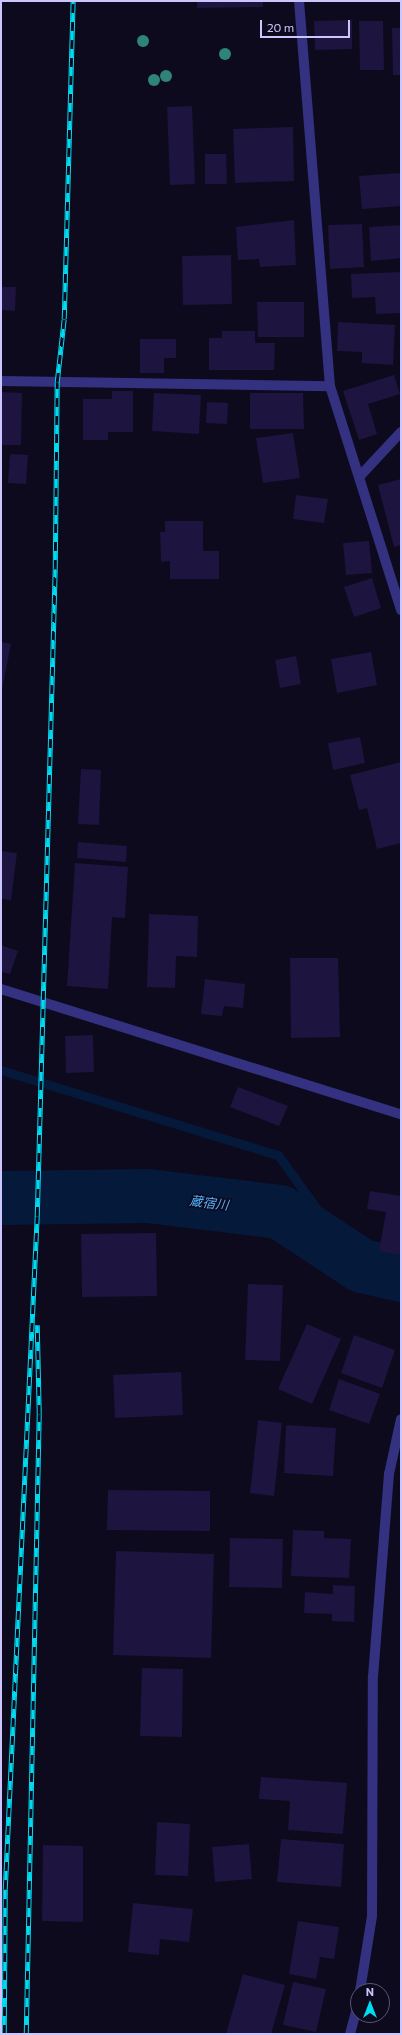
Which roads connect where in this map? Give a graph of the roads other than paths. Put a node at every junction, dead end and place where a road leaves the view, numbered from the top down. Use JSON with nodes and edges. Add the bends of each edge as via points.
{"nodes":[{"id":1,"x":299,"y":1,"type":"edge"},
{"id":2,"x":1,"y":381,"type":"edge"},
{"id":3,"x":330,"y":386,"type":"junction"},
{"id":4,"x":401,"y":432,"type":"edge"},
{"id":5,"x":360,"y":476,"type":"junction"},
{"id":6,"x":401,"y":610,"type":"edge"},
{"id":7,"x":1,"y":988,"type":"edge"},
{"id":8,"x":401,"y":1114,"type":"edge"},
{"id":9,"x":401,"y":1419,"type":"edge"},
{"id":10,"x":361,"y":1983,"type":"edge"},
{"id":11,"x":353,"y":2023,"type":"edge"},
{"id":12,"x":350,"y":2034,"type":"edge"}],
"edges":[{"from":1,"to":3,"type":"street"},
{"from":2,"to":3,"type":"street"},
{"from":3,"to":5,"type":"street"},
{"from":4,"to":5,"type":"street"},
{"from":5,"to":6,"type":"street"},
{"from":7,"to":8,"type":"street"},
{"from":9,"to":10,"type":"street","via":[[389,1474],[373,1677],[372,1916]]},
{"from":11,"to":12,"type":"street"}]}
